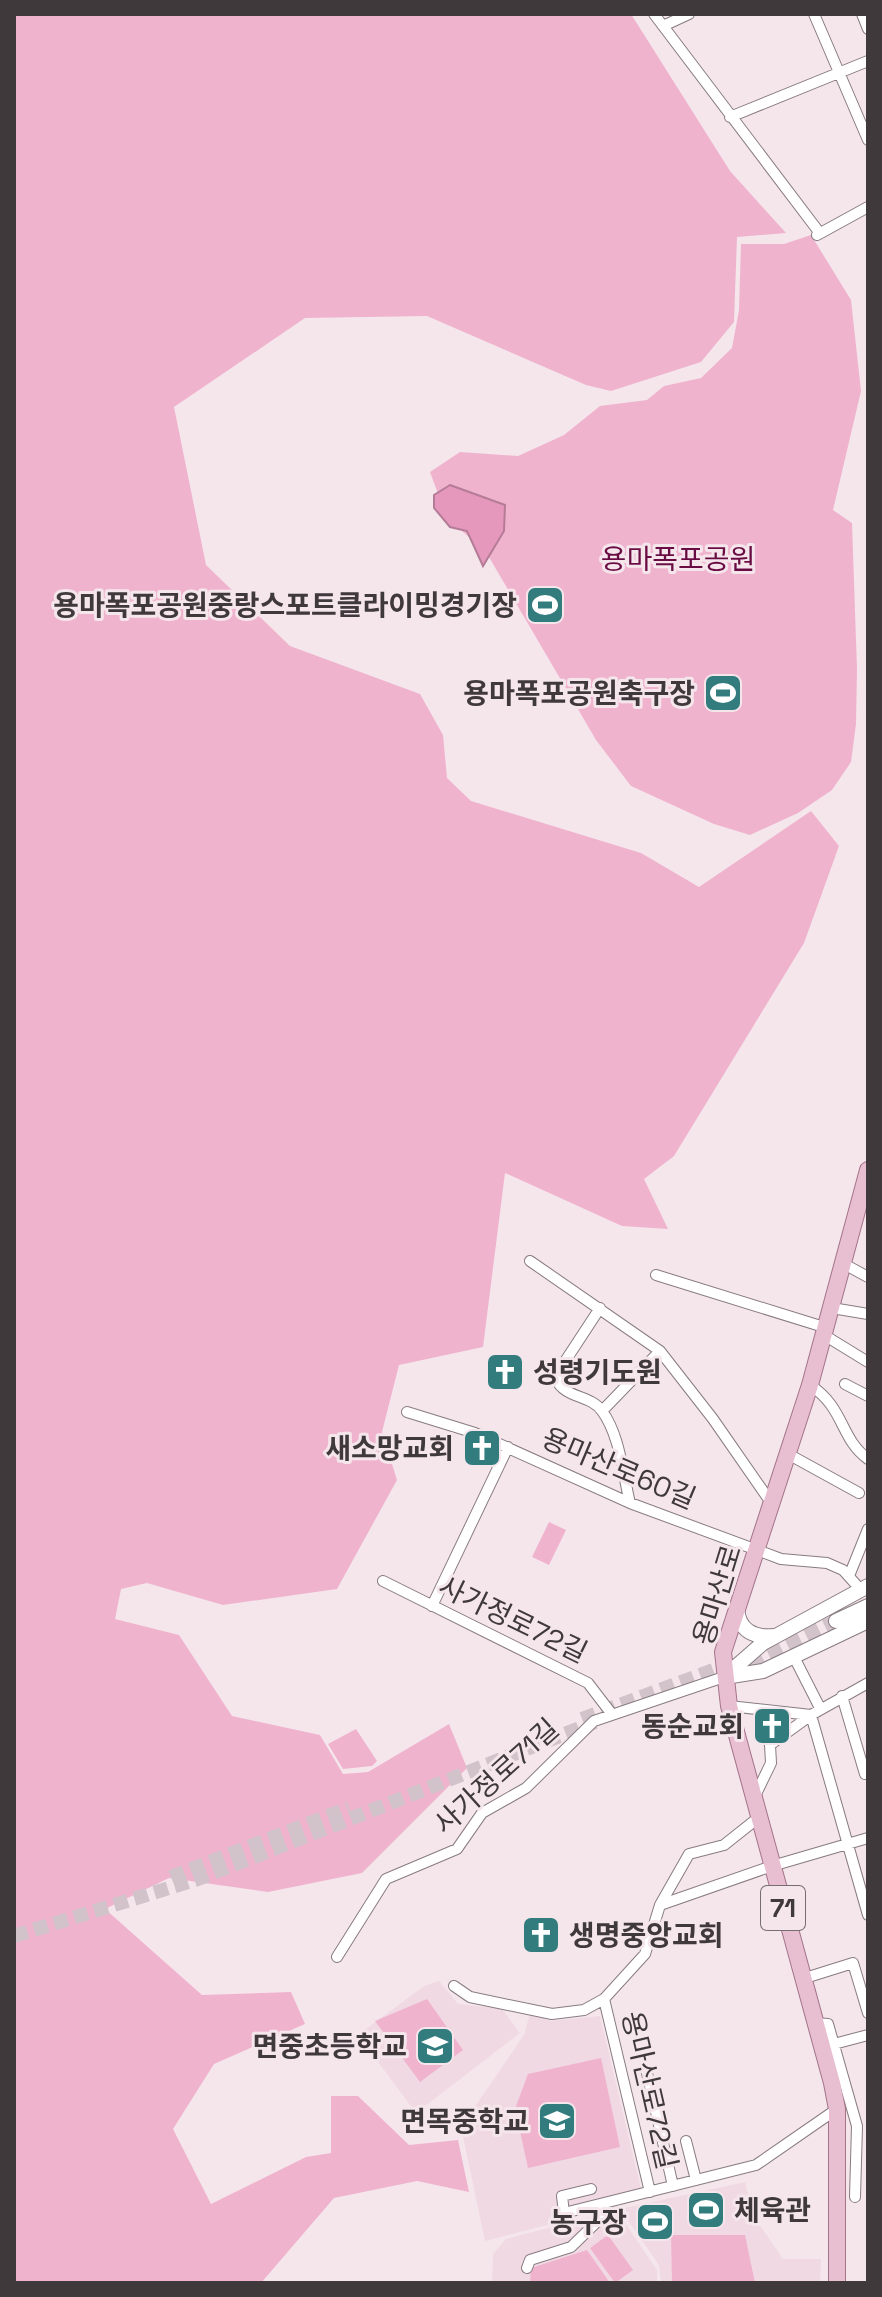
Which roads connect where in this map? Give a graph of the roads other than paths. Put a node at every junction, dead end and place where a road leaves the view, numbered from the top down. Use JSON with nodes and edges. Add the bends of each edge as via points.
{"nodes":[{"id":1,"x":654,"y":14,"type":"edge"},
{"id":2,"x":689,"y":14,"type":"edge"},
{"id":3,"x":814,"y":14,"type":"edge"},
{"id":4,"x":862,"y":14,"type":"edge"},
{"id":5,"x":663,"y":26,"type":"junction"},
{"id":6,"x":868,"y":29,"type":"edge"},
{"id":7,"x":868,"y":61,"type":"edge"},
{"id":8,"x":839,"y":72,"type":"junction"},
{"id":9,"x":730,"y":117,"type":"junction"},
{"id":10,"x":868,"y":140,"type":"edge"},
{"id":11,"x":868,"y":207,"type":"edge"},
{"id":12,"x":868,"y":1170,"type":"edge"},
{"id":13,"x":530,"y":1261,"type":"dead end"},
{"id":14,"x":844,"y":1264,"type":"junction"},
{"id":15,"x":656,"y":1275,"type":"dead end"},
{"id":16,"x":868,"y":1277,"type":"edge"},
{"id":17,"x":600,"y":1308,"type":"junction"},
{"id":18,"x":832,"y":1308,"type":"junction"},
{"id":19,"x":868,"y":1314,"type":"edge"},
{"id":20,"x":825,"y":1331,"type":"junction"},
{"id":21,"x":660,"y":1351,"type":"junction"},
{"id":22,"x":868,"y":1362,"type":"edge"},
{"id":23,"x":545,"y":1367,"type":"dead end"},
{"id":24,"x":560,"y":1369,"type":"junction"},
{"id":25,"x":845,"y":1384,"type":"dead end"},
{"id":26,"x":810,"y":1385,"type":"junction"},
{"id":27,"x":868,"y":1396,"type":"edge"},
{"id":28,"x":602,"y":1411,"type":"junction"},
{"id":29,"x":407,"y":1412,"type":"dead end"},
{"id":30,"x":508,"y":1447,"type":"junction"},
{"id":31,"x":788,"y":1454,"type":"junction"},
{"id":32,"x":868,"y":1459,"type":"edge"},
{"id":33,"x":859,"y":1493,"type":"dead end"},
{"id":34,"x":630,"y":1503,"type":"junction"},
{"id":35,"x":772,"y":1504,"type":"junction"},
{"id":36,"x":868,"y":1529,"type":"edge"},
{"id":37,"x":757,"y":1550,"type":"junction"},
{"id":38,"x":864,"y":1553,"type":"edge"},
{"id":39,"x":849,"y":1576,"type":"junction"},
{"id":40,"x":383,"y":1581,"type":"dead end"},
{"id":41,"x":866,"y":1590,"type":"edge"},
{"id":42,"x":432,"y":1606,"type":"junction"},
{"id":43,"x":868,"y":1606,"type":"edge"},
{"id":44,"x":737,"y":1609,"type":"junction"},
{"id":45,"x":868,"y":1621,"type":"edge"},
{"id":46,"x":768,"y":1639,"type":"junction"},
{"id":47,"x":794,"y":1657,"type":"junction"},
{"id":48,"x":774,"y":1666,"type":"junction"},
{"id":49,"x":724,"y":1677,"type":"junction"},
{"id":50,"x":868,"y":1683,"type":"edge"},
{"id":51,"x":842,"y":1696,"type":"junction"},
{"id":52,"x":729,"y":1706,"type":"junction"},
{"id":53,"x":815,"y":1711,"type":"junction"},
{"id":54,"x":611,"y":1713,"type":"junction"},
{"id":55,"x":865,"y":1774,"type":"dead end"},
{"id":56,"x":753,"y":1799,"type":"junction"},
{"id":57,"x":758,"y":1818,"type":"junction"},
{"id":58,"x":868,"y":1838,"type":"edge"},
{"id":59,"x":849,"y":1844,"type":"junction"},
{"id":60,"x":772,"y":1866,"type":"junction"},
{"id":61,"x":660,"y":1905,"type":"junction"},
{"id":62,"x":868,"y":1915,"type":"edge"},
{"id":63,"x":337,"y":1957,"type":"dead end"},
{"id":64,"x":802,"y":1979,"type":"junction"},
{"id":65,"x":454,"y":1986,"type":"dead end"},
{"id":66,"x":604,"y":1999,"type":"junction"},
{"id":67,"x":868,"y":2013,"type":"edge"},
{"id":68,"x":814,"y":2023,"type":"junction"},
{"id":69,"x":868,"y":2035,"type":"edge"},
{"id":70,"x":834,"y":2044,"type":"junction"},
{"id":71,"x":647,"y":2073,"type":"dead end"},
{"id":72,"x":837,"y":2109,"type":"junction"},
{"id":73,"x":862,"y":2125,"type":"edge"},
{"id":74,"x":686,"y":2141,"type":"dead end"},
{"id":75,"x":696,"y":2180,"type":"junction"},
{"id":76,"x":673,"y":2186,"type":"junction"},
{"id":77,"x":591,"y":2189,"type":"dead end"},
{"id":78,"x":650,"y":2192,"type":"junction"},
{"id":79,"x":868,"y":2193,"type":"edge"},
{"id":80,"x":855,"y":2197,"type":"junction"},
{"id":81,"x":838,"y":2201,"type":"junction"},
{"id":82,"x":603,"y":2204,"type":"junction"},
{"id":83,"x":527,"y":2268,"type":"dead end"},
{"id":84,"x":837,"y":2283,"type":"edge"}],
"edges":[{"from":1,"to":5,"type":"street"},
{"from":2,"to":5,"type":"street"},
{"from":3,"to":8,"type":"street"},
{"from":4,"to":6,"type":"street"},
{"from":5,"to":9,"type":"street"},
{"from":7,"to":8,"type":"street"},
{"from":8,"to":9,"type":"street"},
{"from":8,"to":10,"type":"street"},
{"from":9,"to":11,"type":"street","via":[[818,234]]},
{"from":12,"to":14,"type":"main road","name":"용마산로","number":"71"},
{"from":13,"to":17,"type":"street"},
{"from":14,"to":16,"type":"street"},
{"from":14,"to":18,"type":"main road","name":"용마산로","number":"71"},
{"from":15,"to":20,"type":"street"},
{"from":17,"to":21,"type":"street"},
{"from":17,"to":24,"type":"street"},
{"from":18,"to":19,"type":"street"},
{"from":18,"to":20,"type":"main road","name":"용마산로","number":"71"},
{"from":20,"to":22,"type":"street"},
{"from":20,"to":26,"type":"main road","name":"용마산로","number":"71"},
{"from":21,"to":28,"type":"street"},
{"from":21,"to":35,"type":"street"},
{"from":23,"to":24,"type":"street"},
{"from":24,"to":28,"type":"street","via":[[555,1377],[561,1389]]},
{"from":25,"to":27,"type":"street"},
{"from":26,"to":31,"type":"main road","name":"용마산로","number":"71"},
{"from":26,"to":32,"type":"street","via":[[834,1405],[850,1438]]},
{"from":28,"to":34,"type":"street"},
{"from":29,"to":30,"type":"street","name":"용마산로60길"},
{"from":30,"to":34,"type":"street","name":"용마산로60길"},
{"from":30,"to":42,"type":"street"},
{"from":31,"to":33,"type":"street"},
{"from":31,"to":35,"type":"main road","name":"용마산로","number":"71"},
{"from":34,"to":37,"type":"street","name":"용마산로60길"},
{"from":35,"to":37,"type":"main road","name":"용마산로","number":"71"},
{"from":36,"to":38,"type":"street"},
{"from":37,"to":39,"type":"street","name":"용마산로60길","via":[[781,1559],[827,1563]]},
{"from":37,"to":44,"type":"main road","name":"용마산로","number":"71"},
{"from":38,"to":39,"type":"street"},
{"from":39,"to":41,"type":"street"},
{"from":40,"to":42,"type":"street","name":"사가정로72길"},
{"from":41,"to":43,"type":"main road","via":[[834,1618]]},
{"from":41,"to":46,"type":"main road"},
{"from":42,"to":54,"type":"street","name":"사가정로72길","via":[[588,1683]]},
{"from":44,"to":46,"type":"main road","via":[[746,1630]]},
{"from":44,"to":49,"type":"main road","name":"용마산로","number":"71","via":[[722,1655]]},
{"from":45,"to":47,"type":"main road"},
{"from":46,"to":48,"type":"main road","via":[[760,1658]]},
{"from":46,"to":49,"type":"main road"},
{"from":47,"to":48,"type":"main road"},
{"from":47,"to":53,"type":"street"},
{"from":48,"to":49,"type":"main road"},
{"from":49,"to":52,"type":"main road","name":"용마산로","number":"71"},
{"from":49,"to":54,"type":"street","name":"사가정로71길"},
{"from":50,"to":51,"type":"street"},
{"from":51,"to":53,"type":"street"},
{"from":51,"to":55,"type":"street"},
{"from":52,"to":53,"type":"street"},
{"from":52,"to":56,"type":"main road","name":"용마산로","number":"71"},
{"from":53,"to":56,"type":"street","via":[[770,1745],[771,1763]]},
{"from":53,"to":59,"type":"street"},
{"from":54,"to":63,"type":"street","name":"사가정로71길","via":[[579,1733],[526,1788],[482,1813],[457,1849],[386,1879]]},
{"from":56,"to":57,"type":"main road","name":"용마산로","number":"71"},
{"from":57,"to":60,"type":"main road","name":"용마산로","number":"71"},
{"from":57,"to":61,"type":"street","via":[[724,1845],[689,1854]]},
{"from":58,"to":59,"type":"street"},
{"from":59,"to":60,"type":"street"},
{"from":59,"to":62,"type":"street"},
{"from":60,"to":61,"type":"street"},
{"from":60,"to":64,"type":"main road","name":"용마산로","number":"71"},
{"from":61,"to":66,"type":"street","via":[[649,1947]]},
{"from":64,"to":67,"type":"street","via":[[853,1963]]},
{"from":64,"to":68,"type":"main road","name":"용마산로","number":"71"},
{"from":65,"to":66,"type":"street","via":[[470,1997],[552,2014],[584,2010]]},
{"from":66,"to":78,"type":"street","name":"용마산로72길"},
{"from":68,"to":70,"type":"street","via":[[828,2024]]},
{"from":68,"to":72,"type":"main road","name":"용마산로","number":"71"},
{"from":69,"to":70,"type":"street"},
{"from":70,"to":73,"type":"street"},
{"from":71,"to":76,"type":"street","name":"용마산로72길"},
{"from":72,"to":75,"type":"street","name":"용마산로72길","via":[[763,2163]]},
{"from":72,"to":81,"type":"main road","name":"용마산로","number":"71"},
{"from":73,"to":80,"type":"street"},
{"from":74,"to":75,"type":"street","name":"용마산로72길"},
{"from":75,"to":76,"type":"street","name":"용마산로72길"},
{"from":76,"to":78,"type":"street","name":"용마산로72길"},
{"from":77,"to":82,"type":"street","name":"용마산로72길","via":[[562,2196],[564,2213]]},
{"from":78,"to":82,"type":"street","name":"용마산로72길"},
{"from":79,"to":80,"type":"street"},
{"from":80,"to":81,"type":"street"},
{"from":81,"to":84,"type":"main road","name":"용마산로","number":"71"},
{"from":82,"to":83,"type":"street","via":[[604,2215],[571,2247],[530,2260]]}]}
